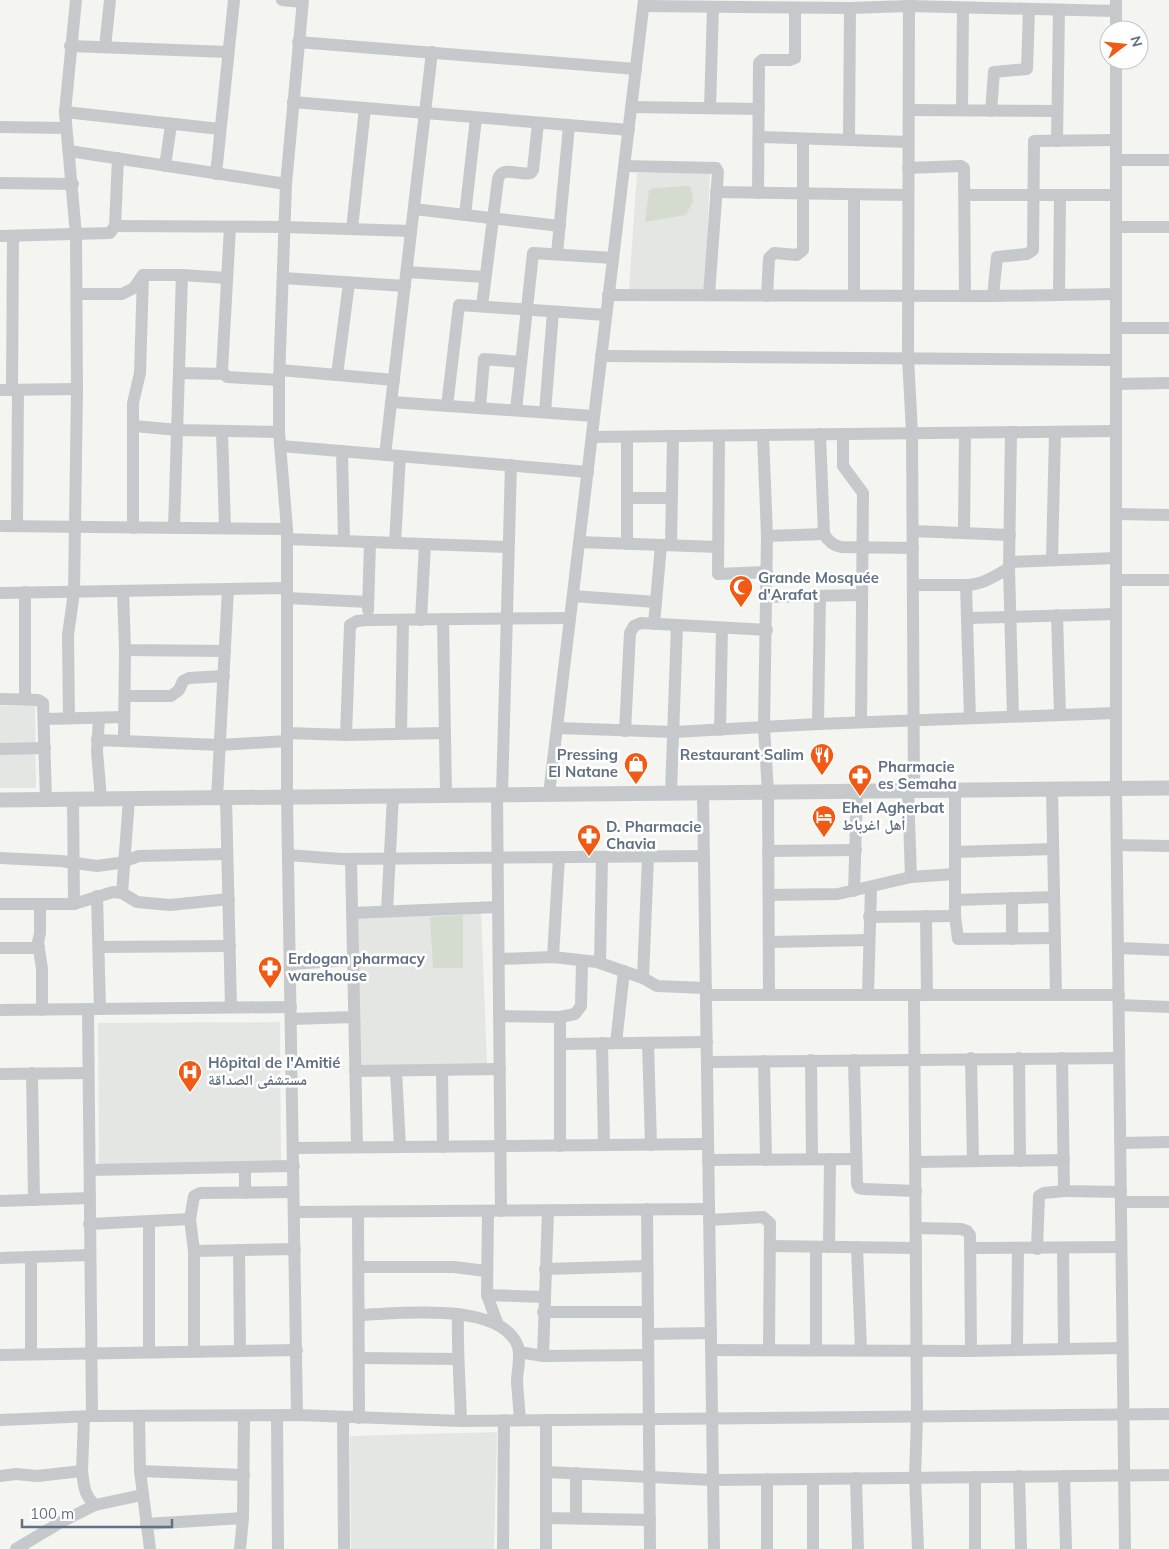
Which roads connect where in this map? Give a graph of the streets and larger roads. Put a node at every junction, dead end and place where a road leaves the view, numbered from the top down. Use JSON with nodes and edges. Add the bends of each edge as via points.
{"nodes":[{"id":1,"x":76,"y":0,"type":"edge"},
{"id":2,"x":110,"y":0,"type":"edge"},
{"id":3,"x":234,"y":0,"type":"edge"},
{"id":4,"x":282,"y":0,"type":"edge"},
{"id":5,"x":303,"y":1,"type":"edge"},
{"id":6,"x":644,"y":3,"type":"edge"},
{"id":7,"x":909,"y":3,"type":"edge"},
{"id":8,"x":1116,"y":6,"type":"edge"},
{"id":9,"x":713,"y":7,"type":"junction"},
{"id":10,"x":795,"y":8,"type":"junction"},
{"id":11,"x":850,"y":8,"type":"junction"},
{"id":12,"x":963,"y":8,"type":"junction"},
{"id":13,"x":1029,"y":10,"type":"junction"},
{"id":14,"x":1059,"y":10,"type":"junction"},
{"id":15,"x":1116,"y":20,"type":"edge"},
{"id":16,"x":298,"y":42,"type":"junction"},
{"id":17,"x":70,"y":46,"type":"junction"},
{"id":18,"x":105,"y":47,"type":"junction"},
{"id":19,"x":228,"y":52,"type":"junction"},
{"id":20,"x":432,"y":52,"type":"junction"},
{"id":21,"x":636,"y":69,"type":"junction"},
{"id":22,"x":1116,"y":70,"type":"edge"},
{"id":23,"x":294,"y":102,"type":"junction"},
{"id":24,"x":631,"y":107,"type":"junction"},
{"id":25,"x":365,"y":108,"type":"junction"},
{"id":26,"x":710,"y":108,"type":"junction"},
{"id":27,"x":759,"y":109,"type":"junction"},
{"id":28,"x":908,"y":110,"type":"junction"},
{"id":29,"x":962,"y":110,"type":"junction"},
{"id":30,"x":991,"y":111,"type":"junction"},
{"id":31,"x":1057,"y":111,"type":"junction"},
{"id":32,"x":65,"y":112,"type":"junction"},
{"id":33,"x":425,"y":114,"type":"junction"},
{"id":34,"x":476,"y":118,"type":"junction"},
{"id":35,"x":538,"y":123,"type":"junction"},
{"id":36,"x":171,"y":125,"type":"junction"},
{"id":37,"x":568,"y":126,"type":"junction"},
{"id":38,"x":0,"y":127,"type":"edge"},
{"id":39,"x":66,"y":128,"type":"junction"},
{"id":40,"x":220,"y":129,"type":"junction"},
{"id":41,"x":628,"y":130,"type":"junction"},
{"id":42,"x":759,"y":138,"type":"junction"},
{"id":43,"x":803,"y":139,"type":"junction"},
{"id":44,"x":848,"y":140,"type":"junction"},
{"id":45,"x":1057,"y":140,"type":"junction"},
{"id":46,"x":1116,"y":140,"type":"junction"},
{"id":47,"x":908,"y":142,"type":"junction"},
{"id":48,"x":68,"y":151,"type":"junction"},
{"id":49,"x":118,"y":158,"type":"junction"},
{"id":50,"x":1116,"y":160,"type":"junction"},
{"id":51,"x":1169,"y":160,"type":"edge"},
{"id":52,"x":165,"y":166,"type":"junction"},
{"id":53,"x":624,"y":166,"type":"junction"},
{"id":54,"x":908,"y":168,"type":"junction"},
{"id":55,"x":216,"y":174,"type":"junction"},
{"id":56,"x":0,"y":183,"type":"edge"},
{"id":57,"x":73,"y":184,"type":"junction"},
{"id":58,"x":286,"y":184,"type":"junction"},
{"id":59,"x":716,"y":192,"type":"junction"},
{"id":60,"x":758,"y":193,"type":"junction"},
{"id":61,"x":803,"y":194,"type":"junction"},
{"id":62,"x":854,"y":194,"type":"junction"},
{"id":63,"x":966,"y":195,"type":"junction"},
{"id":64,"x":1032,"y":195,"type":"junction"},
{"id":65,"x":1060,"y":195,"type":"junction"},
{"id":66,"x":1116,"y":195,"type":"junction"},
{"id":67,"x":908,"y":196,"type":"junction"},
{"id":68,"x":414,"y":209,"type":"junction"},
{"id":69,"x":465,"y":215,"type":"junction"},
{"id":70,"x":492,"y":218,"type":"junction"},
{"id":71,"x":115,"y":226,"type":"junction"},
{"id":72,"x":560,"y":226,"type":"junction"},
{"id":73,"x":1116,"y":226,"type":"junction"},
{"id":74,"x":1169,"y":226,"type":"edge"},
{"id":75,"x":230,"y":227,"type":"junction"},
{"id":76,"x":285,"y":227,"type":"junction"},
{"id":77,"x":352,"y":229,"type":"junction"},
{"id":78,"x":411,"y":231,"type":"junction"},
{"id":79,"x":76,"y":235,"type":"junction"},
{"id":80,"x":6,"y":236,"type":"edge"},
{"id":81,"x":557,"y":254,"type":"junction"},
{"id":82,"x":613,"y":258,"type":"junction"},
{"id":83,"x":406,"y":272,"type":"junction"},
{"id":84,"x":143,"y":274,"type":"junction"},
{"id":85,"x":182,"y":275,"type":"junction"},
{"id":86,"x":485,"y":277,"type":"junction"},
{"id":87,"x":227,"y":278,"type":"junction"},
{"id":88,"x":283,"y":278,"type":"junction"},
{"id":89,"x":349,"y":283,"type":"junction"},
{"id":90,"x":6,"y":284,"type":"edge"},
{"id":91,"x":405,"y":286,"type":"junction"},
{"id":92,"x":77,"y":294,"type":"junction"},
{"id":93,"x":1059,"y":294,"type":"junction"},
{"id":94,"x":1116,"y":294,"type":"junction"},
{"id":95,"x":608,"y":295,"type":"junction"},
{"id":96,"x":709,"y":295,"type":"junction"},
{"id":97,"x":854,"y":295,"type":"junction"},
{"id":98,"x":767,"y":296,"type":"junction"},
{"id":99,"x":908,"y":296,"type":"junction"},
{"id":100,"x":965,"y":296,"type":"junction"},
{"id":101,"x":994,"y":296,"type":"junction"},
{"id":102,"x":482,"y":306,"type":"junction"},
{"id":103,"x":526,"y":310,"type":"junction"},
{"id":104,"x":554,"y":312,"type":"junction"},
{"id":105,"x":606,"y":315,"type":"junction"},
{"id":106,"x":1116,"y":328,"type":"junction"},
{"id":107,"x":1169,"y":328,"type":"edge"},
{"id":108,"x":602,"y":356,"type":"junction"},
{"id":109,"x":908,"y":358,"type":"junction"},
{"id":110,"x":1116,"y":360,"type":"junction"},
{"id":111,"x":521,"y":362,"type":"junction"},
{"id":112,"x":179,"y":373,"type":"junction"},
{"id":113,"x":224,"y":374,"type":"junction"},
{"id":114,"x":279,"y":375,"type":"junction"},
{"id":115,"x":337,"y":375,"type":"junction"},
{"id":116,"x":394,"y":380,"type":"junction"},
{"id":117,"x":1169,"y":383,"type":"edge"},
{"id":118,"x":1116,"y":384,"type":"junction"},
{"id":119,"x":77,"y":389,"type":"junction"},
{"id":120,"x":10,"y":390,"type":"edge"},
{"id":121,"x":391,"y":402,"type":"junction"},
{"id":122,"x":447,"y":406,"type":"junction"},
{"id":123,"x":480,"y":408,"type":"junction"},
{"id":124,"x":516,"y":410,"type":"junction"},
{"id":125,"x":544,"y":412,"type":"junction"},
{"id":126,"x":594,"y":416,"type":"junction"},
{"id":127,"x":134,"y":426,"type":"junction"},
{"id":128,"x":178,"y":430,"type":"junction"},
{"id":129,"x":222,"y":431,"type":"junction"},
{"id":130,"x":1116,"y":431,"type":"junction"},
{"id":131,"x":280,"y":432,"type":"junction"},
{"id":132,"x":1011,"y":432,"type":"junction"},
{"id":133,"x":1055,"y":432,"type":"junction"},
{"id":134,"x":912,"y":433,"type":"junction"},
{"id":135,"x":965,"y":433,"type":"junction"},
{"id":136,"x":820,"y":434,"type":"junction"},
{"id":137,"x":843,"y":434,"type":"junction"},
{"id":138,"x":762,"y":435,"type":"junction"},
{"id":139,"x":673,"y":436,"type":"junction"},
{"id":140,"x":718,"y":436,"type":"junction"},
{"id":141,"x":592,"y":437,"type":"junction"},
{"id":142,"x":627,"y":437,"type":"junction"},
{"id":143,"x":281,"y":446,"type":"junction"},
{"id":144,"x":342,"y":451,"type":"junction"},
{"id":145,"x":385,"y":455,"type":"junction"},
{"id":146,"x":400,"y":456,"type":"junction"},
{"id":147,"x":511,"y":465,"type":"junction"},
{"id":148,"x":588,"y":472,"type":"junction"},
{"id":149,"x":627,"y":498,"type":"junction"},
{"id":150,"x":672,"y":498,"type":"junction"},
{"id":151,"x":1116,"y":514,"type":"junction"},
{"id":152,"x":1169,"y":514,"type":"edge"},
{"id":153,"x":0,"y":526,"type":"edge"},
{"id":154,"x":17,"y":526,"type":"junction"},
{"id":155,"x":74,"y":527,"type":"junction"},
{"id":156,"x":133,"y":528,"type":"junction"},
{"id":157,"x":174,"y":528,"type":"junction"},
{"id":158,"x":224,"y":528,"type":"junction"},
{"id":159,"x":913,"y":531,"type":"junction"},
{"id":160,"x":964,"y":532,"type":"junction"},
{"id":161,"x":287,"y":534,"type":"junction"},
{"id":162,"x":824,"y":534,"type":"junction"},
{"id":163,"x":1010,"y":535,"type":"junction"},
{"id":164,"x":767,"y":536,"type":"junction"},
{"id":165,"x":344,"y":541,"type":"junction"},
{"id":166,"x":370,"y":542,"type":"junction"},
{"id":167,"x":579,"y":542,"type":"junction"},
{"id":168,"x":395,"y":543,"type":"junction"},
{"id":169,"x":425,"y":544,"type":"junction"},
{"id":170,"x":627,"y":544,"type":"junction"},
{"id":171,"x":666,"y":545,"type":"junction"},
{"id":172,"x":507,"y":547,"type":"junction"},
{"id":173,"x":718,"y":547,"type":"junction"},
{"id":174,"x":861,"y":548,"type":"junction"},
{"id":175,"x":913,"y":548,"type":"junction"},
{"id":176,"x":1116,"y":558,"type":"junction"},
{"id":177,"x":1052,"y":560,"type":"junction"},
{"id":178,"x":1009,"y":565,"type":"junction"},
{"id":179,"x":767,"y":572,"type":"junction"},
{"id":180,"x":1116,"y":580,"type":"junction"},
{"id":181,"x":1169,"y":580,"type":"edge"},
{"id":182,"x":913,"y":585,"type":"junction"},
{"id":183,"x":966,"y":585,"type":"junction"},
{"id":184,"x":228,"y":589,"type":"junction"},
{"id":185,"x":123,"y":591,"type":"junction"},
{"id":186,"x":25,"y":592,"type":"junction"},
{"id":187,"x":74,"y":592,"type":"junction"},
{"id":188,"x":0,"y":593,"type":"edge"},
{"id":189,"x":287,"y":593,"type":"junction"},
{"id":190,"x":861,"y":595,"type":"junction"},
{"id":191,"x":573,"y":596,"type":"junction"},
{"id":192,"x":820,"y":596,"type":"junction"},
{"id":193,"x":767,"y":597,"type":"junction"},
{"id":194,"x":368,"y":602,"type":"junction"},
{"id":195,"x":656,"y":602,"type":"junction"},
{"id":196,"x":1116,"y":614,"type":"junction"},
{"id":197,"x":1057,"y":615,"type":"junction"},
{"id":198,"x":1010,"y":617,"type":"junction"},
{"id":199,"x":570,"y":618,"type":"junction"},
{"id":200,"x":968,"y":618,"type":"junction"},
{"id":201,"x":506,"y":619,"type":"junction"},
{"id":202,"x":367,"y":620,"type":"junction"},
{"id":203,"x":403,"y":620,"type":"junction"},
{"id":204,"x":421,"y":620,"type":"junction"},
{"id":205,"x":443,"y":620,"type":"junction"},
{"id":206,"x":654,"y":624,"type":"junction"},
{"id":207,"x":677,"y":626,"type":"junction"},
{"id":208,"x":722,"y":628,"type":"junction"},
{"id":209,"x":767,"y":630,"type":"junction"},
{"id":210,"x":125,"y":650,"type":"junction"},
{"id":211,"x":225,"y":651,"type":"junction"},
{"id":212,"x":224,"y":676,"type":"junction"},
{"id":213,"x":125,"y":696,"type":"junction"},
{"id":214,"x":0,"y":699,"type":"edge"},
{"id":215,"x":25,"y":699,"type":"junction"},
{"id":216,"x":1116,"y":713,"type":"junction"},
{"id":217,"x":1060,"y":715,"type":"junction"},
{"id":218,"x":124,"y":716,"type":"junction"},
{"id":219,"x":1013,"y":716,"type":"junction"},
{"id":220,"x":45,"y":718,"type":"junction"},
{"id":221,"x":69,"y":718,"type":"junction"},
{"id":222,"x":98,"y":718,"type":"junction"},
{"id":223,"x":970,"y":718,"type":"junction"},
{"id":224,"x":913,"y":720,"type":"junction"},
{"id":225,"x":860,"y":722,"type":"junction"},
{"id":226,"x":818,"y":724,"type":"junction"},
{"id":227,"x":557,"y":728,"type":"junction"},
{"id":228,"x":764,"y":728,"type":"junction"},
{"id":229,"x":720,"y":730,"type":"junction"},
{"id":230,"x":625,"y":731,"type":"junction"},
{"id":231,"x":674,"y":732,"type":"junction"},
{"id":232,"x":401,"y":733,"type":"junction"},
{"id":233,"x":444,"y":733,"type":"junction"},
{"id":234,"x":346,"y":735,"type":"junction"},
{"id":235,"x":287,"y":737,"type":"junction"},
{"id":236,"x":97,"y":740,"type":"junction"},
{"id":237,"x":124,"y":741,"type":"junction"},
{"id":238,"x":220,"y":745,"type":"junction"},
{"id":239,"x":0,"y":748,"type":"edge"},
{"id":240,"x":46,"y":748,"type":"junction"},
{"id":241,"x":1116,"y":788,"type":"junction"},
{"id":242,"x":1169,"y":788,"type":"edge"},
{"id":243,"x":1052,"y":789,"type":"junction"},
{"id":244,"x":911,"y":790,"type":"junction"},
{"id":245,"x":955,"y":790,"type":"junction"},
{"id":246,"x":857,"y":791,"type":"junction"},
{"id":247,"x":768,"y":792,"type":"junction"},
{"id":248,"x":671,"y":793,"type":"junction"},
{"id":249,"x":703,"y":793,"type":"junction"},
{"id":250,"x":549,"y":794,"type":"junction"},
{"id":251,"x":446,"y":795,"type":"junction"},
{"id":252,"x":500,"y":795,"type":"junction"},
{"id":253,"x":393,"y":796,"type":"junction"},
{"id":254,"x":287,"y":797,"type":"junction"},
{"id":255,"x":129,"y":798,"type":"junction"},
{"id":256,"x":222,"y":798,"type":"junction"},
{"id":257,"x":46,"y":799,"type":"junction"},
{"id":258,"x":73,"y":799,"type":"junction"},
{"id":259,"x":101,"y":799,"type":"junction"},
{"id":260,"x":0,"y":800,"type":"edge"},
{"id":261,"x":1117,"y":845,"type":"junction"},
{"id":262,"x":1169,"y":846,"type":"edge"},
{"id":263,"x":1053,"y":849,"type":"junction"},
{"id":264,"x":856,"y":850,"type":"junction"},
{"id":265,"x":768,"y":851,"type":"junction"},
{"id":266,"x":955,"y":852,"type":"junction"},
{"id":267,"x":227,"y":854,"type":"junction"},
{"id":268,"x":288,"y":855,"type":"junction"},
{"id":269,"x":704,"y":856,"type":"junction"},
{"id":270,"x":559,"y":857,"type":"junction"},
{"id":271,"x":602,"y":857,"type":"junction"},
{"id":272,"x":648,"y":857,"type":"junction"},
{"id":273,"x":0,"y":858,"type":"edge"},
{"id":274,"x":390,"y":858,"type":"junction"},
{"id":275,"x":498,"y":858,"type":"junction"},
{"id":276,"x":351,"y":859,"type":"junction"},
{"id":277,"x":125,"y":861,"type":"junction"},
{"id":278,"x":74,"y":862,"type":"junction"},
{"id":279,"x":955,"y":874,"type":"junction"},
{"id":280,"x":911,"y":877,"type":"junction"},
{"id":281,"x":871,"y":888,"type":"junction"},
{"id":282,"x":854,"y":890,"type":"junction"},
{"id":283,"x":122,"y":893,"type":"junction"},
{"id":284,"x":769,"y":895,"type":"junction"},
{"id":285,"x":97,"y":896,"type":"junction"},
{"id":286,"x":1054,"y":897,"type":"junction"},
{"id":287,"x":1012,"y":898,"type":"junction"},
{"id":288,"x":229,"y":899,"type":"junction"},
{"id":289,"x":955,"y":900,"type":"junction"},
{"id":290,"x":0,"y":904,"type":"edge"},
{"id":291,"x":74,"y":904,"type":"junction"},
{"id":292,"x":40,"y":905,"type":"junction"},
{"id":293,"x":498,"y":907,"type":"junction"},
{"id":294,"x":387,"y":911,"type":"junction"},
{"id":295,"x":352,"y":913,"type":"junction"},
{"id":296,"x":926,"y":916,"type":"junction"},
{"id":297,"x":955,"y":916,"type":"junction"},
{"id":298,"x":869,"y":917,"type":"junction"},
{"id":299,"x":1054,"y":938,"type":"junction"},
{"id":300,"x":1012,"y":939,"type":"junction"},
{"id":301,"x":869,"y":940,"type":"junction"},
{"id":302,"x":769,"y":942,"type":"junction"},
{"id":303,"x":230,"y":946,"type":"junction"},
{"id":304,"x":99,"y":947,"type":"junction"},
{"id":305,"x":0,"y":948,"type":"edge"},
{"id":306,"x":39,"y":948,"type":"junction"},
{"id":307,"x":1118,"y":948,"type":"junction"},
{"id":308,"x":1169,"y":950,"type":"edge"},
{"id":309,"x":553,"y":957,"type":"junction"},
{"id":310,"x":499,"y":959,"type":"junction"},
{"id":311,"x":353,"y":960,"type":"junction"},
{"id":312,"x":582,"y":961,"type":"junction"},
{"id":313,"x":600,"y":962,"type":"junction"},
{"id":314,"x":290,"y":964,"type":"junction"},
{"id":315,"x":624,"y":971,"type":"junction"},
{"id":316,"x":643,"y":978,"type":"junction"},
{"id":317,"x":706,"y":992,"type":"junction"},
{"id":318,"x":769,"y":995,"type":"junction"},
{"id":319,"x":868,"y":995,"type":"junction"},
{"id":320,"x":920,"y":995,"type":"junction"},
{"id":321,"x":1056,"y":995,"type":"junction"},
{"id":322,"x":1119,"y":1000,"type":"junction"},
{"id":323,"x":231,"y":1007,"type":"junction"},
{"id":324,"x":1169,"y":1007,"type":"edge"},
{"id":325,"x":94,"y":1009,"type":"junction"},
{"id":326,"x":0,"y":1010,"type":"edge"},
{"id":327,"x":42,"y":1010,"type":"junction"},
{"id":328,"x":291,"y":1013,"type":"junction"},
{"id":329,"x":499,"y":1016,"type":"junction"},
{"id":330,"x":354,"y":1017,"type":"junction"},
{"id":331,"x":560,"y":1017,"type":"junction"},
{"id":332,"x":707,"y":1042,"type":"junction"},
{"id":333,"x":602,"y":1043,"type":"junction"},
{"id":334,"x":616,"y":1043,"type":"junction"},
{"id":335,"x":648,"y":1043,"type":"junction"},
{"id":336,"x":561,"y":1044,"type":"junction"},
{"id":337,"x":971,"y":1058,"type":"junction"},
{"id":338,"x":1019,"y":1058,"type":"junction"},
{"id":339,"x":1062,"y":1058,"type":"junction"},
{"id":340,"x":1119,"y":1058,"type":"junction"},
{"id":341,"x":915,"y":1059,"type":"junction"},
{"id":342,"x":811,"y":1060,"type":"junction"},
{"id":343,"x":854,"y":1060,"type":"junction"},
{"id":344,"x":764,"y":1061,"type":"junction"},
{"id":345,"x":707,"y":1062,"type":"junction"},
{"id":346,"x":500,"y":1069,"type":"junction"},
{"id":347,"x":442,"y":1070,"type":"junction"},
{"id":348,"x":355,"y":1071,"type":"junction"},
{"id":349,"x":396,"y":1071,"type":"junction"},
{"id":350,"x":32,"y":1073,"type":"junction"},
{"id":351,"x":88,"y":1073,"type":"junction"},
{"id":352,"x":0,"y":1074,"type":"edge"},
{"id":353,"x":1169,"y":1142,"type":"edge"},
{"id":354,"x":1120,"y":1143,"type":"junction"},
{"id":355,"x":708,"y":1144,"type":"junction"},
{"id":356,"x":604,"y":1145,"type":"junction"},
{"id":357,"x":651,"y":1145,"type":"junction"},
{"id":358,"x":443,"y":1146,"type":"junction"},
{"id":359,"x":500,"y":1146,"type":"junction"},
{"id":360,"x":560,"y":1146,"type":"junction"},
{"id":361,"x":356,"y":1147,"type":"junction"},
{"id":362,"x":400,"y":1147,"type":"junction"},
{"id":363,"x":293,"y":1148,"type":"junction"},
{"id":364,"x":812,"y":1159,"type":"junction"},
{"id":365,"x":830,"y":1159,"type":"junction"},
{"id":366,"x":855,"y":1159,"type":"junction"},
{"id":367,"x":708,"y":1160,"type":"junction"},
{"id":368,"x":766,"y":1160,"type":"junction"},
{"id":369,"x":1064,"y":1160,"type":"junction"},
{"id":370,"x":973,"y":1161,"type":"junction"},
{"id":371,"x":1020,"y":1161,"type":"junction"},
{"id":372,"x":916,"y":1162,"type":"junction"},
{"id":373,"x":294,"y":1166,"type":"junction"},
{"id":374,"x":245,"y":1167,"type":"junction"},
{"id":375,"x":90,"y":1170,"type":"junction"},
{"id":376,"x":916,"y":1190,"type":"junction"},
{"id":377,"x":1064,"y":1191,"type":"junction"},
{"id":378,"x":294,"y":1192,"type":"junction"},
{"id":379,"x":245,"y":1193,"type":"junction"},
{"id":380,"x":1121,"y":1197,"type":"junction"},
{"id":381,"x":90,"y":1198,"type":"junction"},
{"id":382,"x":34,"y":1200,"type":"junction"},
{"id":383,"x":0,"y":1201,"type":"edge"},
{"id":384,"x":1169,"y":1202,"type":"edge"},
{"id":385,"x":646,"y":1209,"type":"junction"},
{"id":386,"x":488,"y":1211,"type":"junction"},
{"id":387,"x":501,"y":1211,"type":"junction"},
{"id":388,"x":548,"y":1211,"type":"junction"},
{"id":389,"x":294,"y":1212,"type":"junction"},
{"id":390,"x":358,"y":1213,"type":"junction"},
{"id":391,"x":709,"y":1214,"type":"junction"},
{"id":392,"x":190,"y":1219,"type":"junction"},
{"id":393,"x":148,"y":1223,"type":"junction"},
{"id":394,"x":90,"y":1224,"type":"junction"},
{"id":395,"x":916,"y":1228,"type":"junction"},
{"id":396,"x":770,"y":1246,"type":"junction"},
{"id":397,"x":816,"y":1247,"type":"junction"},
{"id":398,"x":829,"y":1247,"type":"junction"},
{"id":399,"x":857,"y":1247,"type":"junction"},
{"id":400,"x":1121,"y":1247,"type":"junction"},
{"id":401,"x":916,"y":1248,"type":"junction"},
{"id":402,"x":971,"y":1248,"type":"junction"},
{"id":403,"x":1018,"y":1248,"type":"junction"},
{"id":404,"x":1063,"y":1248,"type":"junction"},
{"id":405,"x":295,"y":1249,"type":"junction"},
{"id":406,"x":1037,"y":1249,"type":"junction"},
{"id":407,"x":194,"y":1250,"type":"junction"},
{"id":408,"x":239,"y":1250,"type":"junction"},
{"id":409,"x":90,"y":1255,"type":"junction"},
{"id":410,"x":30,"y":1257,"type":"junction"},
{"id":411,"x":0,"y":1258,"type":"edge"},
{"id":412,"x":647,"y":1266,"type":"junction"},
{"id":413,"x":359,"y":1267,"type":"junction"},
{"id":414,"x":545,"y":1269,"type":"junction"},
{"id":415,"x":486,"y":1271,"type":"junction"},
{"id":416,"x":487,"y":1295,"type":"junction"},
{"id":417,"x":544,"y":1297,"type":"junction"},
{"id":418,"x":544,"y":1312,"type":"junction"},
{"id":419,"x":648,"y":1312,"type":"junction"},
{"id":420,"x":458,"y":1314,"type":"junction"},
{"id":421,"x":359,"y":1315,"type":"junction"},
{"id":422,"x":498,"y":1325,"type":"junction"},
{"id":423,"x":711,"y":1333,"type":"junction"},
{"id":424,"x":648,"y":1334,"type":"junction"},
{"id":425,"x":1122,"y":1348,"type":"junction"},
{"id":426,"x":1064,"y":1349,"type":"junction"},
{"id":427,"x":297,"y":1350,"type":"junction"},
{"id":428,"x":711,"y":1350,"type":"junction"},
{"id":429,"x":769,"y":1350,"type":"junction"},
{"id":430,"x":816,"y":1350,"type":"junction"},
{"id":431,"x":861,"y":1350,"type":"junction"},
{"id":432,"x":1017,"y":1350,"type":"junction"},
{"id":433,"x":194,"y":1351,"type":"junction"},
{"id":434,"x":240,"y":1351,"type":"junction"},
{"id":435,"x":917,"y":1351,"type":"junction"},
{"id":436,"x":971,"y":1351,"type":"junction"},
{"id":437,"x":149,"y":1352,"type":"junction"},
{"id":438,"x":519,"y":1352,"type":"junction"},
{"id":439,"x":31,"y":1354,"type":"junction"},
{"id":440,"x":91,"y":1354,"type":"junction"},
{"id":441,"x":0,"y":1355,"type":"edge"},
{"id":442,"x":648,"y":1355,"type":"junction"},
{"id":443,"x":543,"y":1356,"type":"junction"},
{"id":444,"x":359,"y":1358,"type":"junction"},
{"id":445,"x":457,"y":1358,"type":"junction"},
{"id":446,"x":1169,"y":1414,"type":"edge"},
{"id":447,"x":297,"y":1415,"type":"junction"},
{"id":448,"x":1123,"y":1415,"type":"junction"},
{"id":449,"x":139,"y":1416,"type":"junction"},
{"id":450,"x":244,"y":1416,"type":"junction"},
{"id":451,"x":276,"y":1416,"type":"junction"},
{"id":452,"x":917,"y":1416,"type":"junction"},
{"id":453,"x":88,"y":1417,"type":"junction"},
{"id":454,"x":343,"y":1417,"type":"junction"},
{"id":455,"x":359,"y":1418,"type":"junction"},
{"id":456,"x":712,"y":1418,"type":"junction"},
{"id":457,"x":649,"y":1419,"type":"junction"},
{"id":458,"x":0,"y":1420,"type":"edge"},
{"id":459,"x":504,"y":1420,"type":"junction"},
{"id":460,"x":520,"y":1420,"type":"junction"},
{"id":461,"x":546,"y":1420,"type":"junction"},
{"id":462,"x":461,"y":1421,"type":"junction"},
{"id":463,"x":82,"y":1471,"type":"junction"},
{"id":464,"x":140,"y":1471,"type":"junction"},
{"id":465,"x":546,"y":1472,"type":"junction"},
{"id":466,"x":576,"y":1473,"type":"junction"},
{"id":467,"x":244,"y":1475,"type":"junction"},
{"id":468,"x":1124,"y":1475,"type":"junction"},
{"id":469,"x":1169,"y":1475,"type":"edge"},
{"id":470,"x":0,"y":1476,"type":"edge"},
{"id":471,"x":1019,"y":1476,"type":"junction"},
{"id":472,"x":1064,"y":1476,"type":"junction"},
{"id":473,"x":650,"y":1477,"type":"junction"},
{"id":474,"x":976,"y":1477,"type":"junction"},
{"id":475,"x":813,"y":1478,"type":"junction"},
{"id":476,"x":856,"y":1478,"type":"junction"},
{"id":477,"x":915,"y":1478,"type":"junction"},
{"id":478,"x":767,"y":1479,"type":"junction"},
{"id":479,"x":713,"y":1480,"type":"junction"},
{"id":480,"x":142,"y":1495,"type":"junction"},
{"id":481,"x":95,"y":1505,"type":"junction"},
{"id":482,"x":576,"y":1517,"type":"junction"},
{"id":483,"x":243,"y":1518,"type":"junction"},
{"id":484,"x":547,"y":1518,"type":"junction"},
{"id":485,"x":650,"y":1520,"type":"junction"},
{"id":486,"x":146,"y":1524,"type":"junction"},
{"id":487,"x":16,"y":1549,"type":"edge"},
{"id":488,"x":150,"y":1549,"type":"edge"},
{"id":489,"x":240,"y":1549,"type":"edge"},
{"id":490,"x":278,"y":1549,"type":"edge"},
{"id":491,"x":344,"y":1549,"type":"edge"},
{"id":492,"x":503,"y":1549,"type":"edge"},
{"id":493,"x":546,"y":1549,"type":"edge"},
{"id":494,"x":650,"y":1549,"type":"edge"},
{"id":495,"x":714,"y":1549,"type":"edge"},
{"id":496,"x":767,"y":1549,"type":"edge"},
{"id":497,"x":813,"y":1549,"type":"edge"},
{"id":498,"x":858,"y":1549,"type":"edge"},
{"id":499,"x":918,"y":1549,"type":"edge"},
{"id":500,"x":975,"y":1549,"type":"edge"},
{"id":501,"x":1021,"y":1549,"type":"edge"},
{"id":502,"x":1066,"y":1549,"type":"edge"},
{"id":503,"x":1125,"y":1549,"type":"edge"}],
"edges":[{"from":1,"to":17,"type":"street"},
{"from":2,"to":18,"type":"street"},
{"from":3,"to":19,"type":"street"},
{"from":4,"to":5,"type":"street"},
{"from":5,"to":16,"type":"street"},
{"from":6,"to":9,"type":"street"},
{"from":6,"to":21,"type":"street"},
{"from":7,"to":11,"type":"street"},
{"from":7,"to":12,"type":"street"},
{"from":7,"to":28,"type":"street"},
{"from":8,"to":14,"type":"street"},
{"from":8,"to":15,"type":"street"},
{"from":9,"to":10,"type":"street"},
{"from":9,"to":26,"type":"street"},
{"from":10,"to":11,"type":"street"},
{"from":10,"to":27,"type":"street","via":[[795,58],[760,60]]},
{"from":11,"to":44,"type":"street"},
{"from":12,"to":13,"type":"street"},
{"from":12,"to":29,"type":"street"},
{"from":13,"to":14,"type":"street"},
{"from":13,"to":30,"type":"street","via":[[1027,69],[994,72]]},
{"from":14,"to":31,"type":"street"},
{"from":16,"to":20,"type":"street"},
{"from":16,"to":23,"type":"street"},
{"from":17,"to":18,"type":"street"},
{"from":17,"to":32,"type":"street"},
{"from":18,"to":19,"type":"street"},
{"from":19,"to":40,"type":"street"},
{"from":20,"to":21,"type":"street"},
{"from":20,"to":33,"type":"street"},
{"from":21,"to":24,"type":"street"},
{"from":22,"to":46,"type":"street"},
{"from":23,"to":25,"type":"street"},
{"from":23,"to":58,"type":"street"},
{"from":24,"to":26,"type":"street"},
{"from":24,"to":41,"type":"street"},
{"from":25,"to":33,"type":"street"},
{"from":25,"to":77,"type":"street"},
{"from":26,"to":27,"type":"street"},
{"from":27,"to":42,"type":"street"},
{"from":28,"to":29,"type":"street"},
{"from":28,"to":47,"type":"street"},
{"from":29,"to":30,"type":"street"},
{"from":30,"to":31,"type":"street"},
{"from":31,"to":45,"type":"street"},
{"from":32,"to":36,"type":"street"},
{"from":32,"to":39,"type":"street"},
{"from":33,"to":34,"type":"street"},
{"from":33,"to":68,"type":"street"},
{"from":34,"to":35,"type":"street"},
{"from":34,"to":69,"type":"street"},
{"from":35,"to":37,"type":"street"},
{"from":35,"to":70,"type":"street","via":[[533,170],[527,174],[504,171],[500,174]]},
{"from":36,"to":40,"type":"street"},
{"from":36,"to":52,"type":"street"},
{"from":37,"to":41,"type":"street"},
{"from":37,"to":72,"type":"street"},
{"from":38,"to":39,"type":"street"},
{"from":39,"to":48,"type":"street"},
{"from":40,"to":55,"type":"street"},
{"from":41,"to":53,"type":"street"},
{"from":42,"to":43,"type":"street"},
{"from":42,"to":60,"type":"street"},
{"from":43,"to":44,"type":"street"},
{"from":43,"to":61,"type":"street"},
{"from":44,"to":47,"type":"street"},
{"from":45,"to":46,"type":"street"},
{"from":45,"to":64,"type":"street","via":[[1034,142]]},
{"from":46,"to":50,"type":"street"},
{"from":47,"to":54,"type":"street"},
{"from":48,"to":49,"type":"street"},
{"from":48,"to":57,"type":"street"},
{"from":49,"to":52,"type":"street"},
{"from":49,"to":71,"type":"street"},
{"from":50,"to":51,"type":"street"},
{"from":50,"to":66,"type":"street"},
{"from":52,"to":55,"type":"street"},
{"from":53,"to":59,"type":"street","via":[[712,167],[718,172]]},
{"from":53,"to":82,"type":"street"},
{"from":54,"to":63,"type":"street","via":[[963,166]]},
{"from":54,"to":67,"type":"street"},
{"from":55,"to":58,"type":"street"},
{"from":56,"to":57,"type":"street"},
{"from":57,"to":79,"type":"street"},
{"from":58,"to":76,"type":"street"},
{"from":59,"to":60,"type":"street"},
{"from":59,"to":96,"type":"street"},
{"from":60,"to":61,"type":"street"},
{"from":61,"to":62,"type":"street"},
{"from":61,"to":98,"type":"street","via":[[803,250],[797,255],[771,255]]},
{"from":62,"to":67,"type":"street"},
{"from":62,"to":97,"type":"street"},
{"from":63,"to":64,"type":"street"},
{"from":63,"to":100,"type":"street"},
{"from":64,"to":65,"type":"street"},
{"from":64,"to":101,"type":"street","via":[[1033,250],[1027,254],[997,257]]},
{"from":65,"to":66,"type":"street"},
{"from":65,"to":93,"type":"street"},
{"from":66,"to":73,"type":"street"},
{"from":67,"to":99,"type":"street"},
{"from":68,"to":69,"type":"street"},
{"from":68,"to":78,"type":"street"},
{"from":69,"to":70,"type":"street"},
{"from":70,"to":72,"type":"street"},
{"from":70,"to":86,"type":"street"},
{"from":71,"to":75,"type":"street"},
{"from":71,"to":79,"type":"street","via":[[110,233]]},
{"from":72,"to":81,"type":"street"},
{"from":73,"to":74,"type":"street"},
{"from":73,"to":94,"type":"street"},
{"from":75,"to":76,"type":"street"},
{"from":75,"to":87,"type":"street"},
{"from":76,"to":77,"type":"street"},
{"from":76,"to":88,"type":"street"},
{"from":77,"to":78,"type":"street"},
{"from":78,"to":83,"type":"street"},
{"from":79,"to":80,"type":"street"},
{"from":79,"to":92,"type":"street"},
{"from":80,"to":90,"type":"street"},
{"from":81,"to":82,"type":"street"},
{"from":81,"to":103,"type":"street","via":[[533,253]]},
{"from":82,"to":95,"type":"street"},
{"from":83,"to":86,"type":"street"},
{"from":83,"to":91,"type":"street"},
{"from":84,"to":85,"type":"street"},
{"from":84,"to":92,"type":"street","via":[[134,288],[122,294]]},
{"from":84,"to":127,"type":"street","via":[[140,373],[133,403]]},
{"from":85,"to":87,"type":"street"},
{"from":85,"to":112,"type":"street"},
{"from":86,"to":102,"type":"street"},
{"from":87,"to":113,"type":"street"},
{"from":88,"to":89,"type":"street"},
{"from":88,"to":114,"type":"street"},
{"from":89,"to":91,"type":"street"},
{"from":89,"to":115,"type":"street"},
{"from":90,"to":120,"type":"street"},
{"from":91,"to":116,"type":"street"},
{"from":92,"to":119,"type":"street"},
{"from":93,"to":94,"type":"street"},
{"from":93,"to":101,"type":"street"},
{"from":94,"to":106,"type":"street"},
{"from":95,"to":96,"type":"street"},
{"from":95,"to":105,"type":"street"},
{"from":96,"to":98,"type":"street"},
{"from":97,"to":98,"type":"street"},
{"from":97,"to":99,"type":"street"},
{"from":99,"to":100,"type":"street"},
{"from":99,"to":109,"type":"street"},
{"from":100,"to":101,"type":"street"},
{"from":102,"to":103,"type":"street"},
{"from":102,"to":122,"type":"street","via":[[462,304],[458,307]]},
{"from":103,"to":104,"type":"street"},
{"from":103,"to":111,"type":"street"},
{"from":104,"to":105,"type":"street"},
{"from":104,"to":125,"type":"street"},
{"from":105,"to":108,"type":"street"},
{"from":106,"to":107,"type":"street"},
{"from":106,"to":110,"type":"street"},
{"from":108,"to":109,"type":"street"},
{"from":108,"to":126,"type":"street"},
{"from":109,"to":110,"type":"street"},
{"from":109,"to":134,"type":"street"},
{"from":110,"to":118,"type":"street"},
{"from":111,"to":123,"type":"street","via":[[484,359]]},
{"from":111,"to":124,"type":"street"},
{"from":112,"to":113,"type":"street"},
{"from":112,"to":128,"type":"street"},
{"from":113,"to":114,"type":"street","via":[[227,377]]},
{"from":114,"to":115,"type":"street"},
{"from":114,"to":131,"type":"street"},
{"from":115,"to":116,"type":"street"},
{"from":116,"to":121,"type":"street"},
{"from":117,"to":118,"type":"street"},
{"from":118,"to":130,"type":"street"},
{"from":119,"to":120,"type":"street"},
{"from":119,"to":155,"type":"street"},
{"from":120,"to":154,"type":"street"},
{"from":121,"to":122,"type":"street"},
{"from":121,"to":145,"type":"street"},
{"from":122,"to":123,"type":"street"},
{"from":123,"to":124,"type":"street"},
{"from":124,"to":125,"type":"street"},
{"from":125,"to":126,"type":"street"},
{"from":126,"to":141,"type":"street"},
{"from":127,"to":128,"type":"street"},
{"from":127,"to":156,"type":"street"},
{"from":128,"to":129,"type":"street"},
{"from":128,"to":157,"type":"street"},
{"from":129,"to":131,"type":"street"},
{"from":129,"to":158,"type":"street"},
{"from":130,"to":133,"type":"street"},
{"from":130,"to":151,"type":"street"},
{"from":131,"to":143,"type":"street"},
{"from":132,"to":133,"type":"street"},
{"from":132,"to":135,"type":"street"},
{"from":132,"to":163,"type":"street"},
{"from":133,"to":177,"type":"street"},
{"from":134,"to":135,"type":"street"},
{"from":134,"to":137,"type":"street"},
{"from":134,"to":159,"type":"street"},
{"from":135,"to":160,"type":"street"},
{"from":136,"to":137,"type":"street"},
{"from":136,"to":138,"type":"street"},
{"from":136,"to":162,"type":"street"},
{"from":137,"to":174,"type":"street","via":[[843,466],[863,493]]},
{"from":138,"to":140,"type":"street"},
{"from":138,"to":164,"type":"street"},
{"from":139,"to":140,"type":"street"},
{"from":139,"to":142,"type":"street"},
{"from":139,"to":150,"type":"street"},
{"from":140,"to":173,"type":"street"},
{"from":141,"to":142,"type":"street"},
{"from":141,"to":148,"type":"street"},
{"from":142,"to":149,"type":"street"},
{"from":143,"to":144,"type":"street"},
{"from":143,"to":161,"type":"street"},
{"from":144,"to":145,"type":"street"},
{"from":144,"to":165,"type":"street"},
{"from":145,"to":146,"type":"street"},
{"from":146,"to":147,"type":"street"},
{"from":146,"to":168,"type":"street"},
{"from":147,"to":148,"type":"street"},
{"from":147,"to":172,"type":"street"},
{"from":148,"to":167,"type":"street"},
{"from":149,"to":150,"type":"street"},
{"from":149,"to":170,"type":"street"},
{"from":150,"to":171,"type":"street"},
{"from":151,"to":152,"type":"street"},
{"from":151,"to":176,"type":"street"},
{"from":153,"to":154,"type":"street"},
{"from":154,"to":155,"type":"street"},
{"from":155,"to":156,"type":"street"},
{"from":155,"to":187,"type":"street"},
{"from":156,"to":157,"type":"street"},
{"from":157,"to":158,"type":"street"},
{"from":158,"to":161,"type":"street"},
{"from":159,"to":160,"type":"street"},
{"from":159,"to":175,"type":"street"},
{"from":160,"to":163,"type":"street"},
{"from":161,"to":165,"type":"street"},
{"from":161,"to":189,"type":"street"},
{"from":162,"to":164,"type":"street"},
{"from":162,"to":174,"type":"street","via":[[833,545]]},
{"from":163,"to":178,"type":"street"},
{"from":164,"to":179,"type":"street"},
{"from":165,"to":166,"type":"street"},
{"from":166,"to":168,"type":"street"},
{"from":166,"to":194,"type":"street"},
{"from":167,"to":170,"type":"street"},
{"from":167,"to":191,"type":"street"},
{"from":168,"to":169,"type":"street"},
{"from":169,"to":172,"type":"street"},
{"from":169,"to":204,"type":"street"},
{"from":170,"to":171,"type":"street"},
{"from":171,"to":173,"type":"street"},
{"from":171,"to":195,"type":"street"},
{"from":172,"to":201,"type":"street"},
{"from":173,"to":179,"type":"street","via":[[718,574]]},
{"from":174,"to":175,"type":"street"},
{"from":174,"to":190,"type":"street"},
{"from":175,"to":182,"type":"street"},
{"from":176,"to":177,"type":"street"},
{"from":176,"to":180,"type":"street"},
{"from":177,"to":178,"type":"street"},
{"from":178,"to":183,"type":"street","via":[[986,581]]},
{"from":178,"to":198,"type":"street"},
{"from":179,"to":193,"type":"street"},
{"from":180,"to":181,"type":"street"},
{"from":180,"to":196,"type":"street"},
{"from":182,"to":183,"type":"street"},
{"from":182,"to":224,"type":"street"},
{"from":183,"to":200,"type":"street"},
{"from":184,"to":185,"type":"street"},
{"from":184,"to":189,"type":"street"},
{"from":184,"to":211,"type":"street"},
{"from":185,"to":187,"type":"street"},
{"from":185,"to":210,"type":"street"},
{"from":186,"to":187,"type":"street"},
{"from":186,"to":188,"type":"street"},
{"from":186,"to":215,"type":"street"},
{"from":187,"to":221,"type":"street","via":[[68,635]]},
{"from":189,"to":194,"type":"street"},
{"from":189,"to":235,"type":"street"},
{"from":190,"to":192,"type":"street"},
{"from":190,"to":225,"type":"street"},
{"from":191,"to":195,"type":"street"},
{"from":191,"to":199,"type":"street"},
{"from":192,"to":193,"type":"street"},
{"from":192,"to":226,"type":"street"},
{"from":193,"to":209,"type":"street"},
{"from":194,"to":202,"type":"street"},
{"from":195,"to":206,"type":"street"},
{"from":196,"to":197,"type":"street"},
{"from":196,"to":216,"type":"street"},
{"from":197,"to":198,"type":"street"},
{"from":197,"to":217,"type":"street"},
{"from":198,"to":200,"type":"street"},
{"from":198,"to":219,"type":"street"},
{"from":199,"to":201,"type":"street"},
{"from":199,"to":227,"type":"street"},
{"from":200,"to":223,"type":"street"},
{"from":201,"to":205,"type":"street"},
{"from":201,"to":252,"type":"street"},
{"from":202,"to":203,"type":"street"},
{"from":202,"to":234,"type":"street","via":[[350,626]]},
{"from":203,"to":204,"type":"street"},
{"from":203,"to":232,"type":"street"},
{"from":204,"to":205,"type":"street"},
{"from":205,"to":233,"type":"street"},
{"from":206,"to":207,"type":"street"},
{"from":206,"to":230,"type":"street","via":[[642,623],[634,626],[630,633]]},
{"from":207,"to":208,"type":"street"},
{"from":207,"to":231,"type":"street"},
{"from":208,"to":209,"type":"street"},
{"from":208,"to":229,"type":"street"},
{"from":209,"to":228,"type":"street"},
{"from":210,"to":211,"type":"street"},
{"from":210,"to":213,"type":"street"},
{"from":211,"to":212,"type":"street"},
{"from":212,"to":213,"type":"street","via":[[190,678],[183,681],[171,696]]},
{"from":212,"to":238,"type":"street"},
{"from":213,"to":218,"type":"street"},
{"from":214,"to":215,"type":"street"},
{"from":215,"to":220,"type":"street","via":[[43,703]]},
{"from":216,"to":217,"type":"street"},
{"from":216,"to":241,"type":"street"},
{"from":217,"to":219,"type":"street"},
{"from":218,"to":222,"type":"street"},
{"from":218,"to":237,"type":"street"},
{"from":219,"to":223,"type":"street"},
{"from":220,"to":221,"type":"street"},
{"from":220,"to":240,"type":"street"},
{"from":221,"to":222,"type":"street"},
{"from":222,"to":236,"type":"street"},
{"from":223,"to":224,"type":"street"},
{"from":224,"to":225,"type":"street"},
{"from":224,"to":244,"type":"street"},
{"from":225,"to":226,"type":"street"},
{"from":226,"to":228,"type":"street"},
{"from":227,"to":230,"type":"street"},
{"from":227,"to":250,"type":"street"},
{"from":228,"to":229,"type":"street"},
{"from":228,"to":247,"type":"street"},
{"from":229,"to":231,"type":"street"},
{"from":230,"to":231,"type":"street"},
{"from":231,"to":248,"type":"street"},
{"from":232,"to":233,"type":"street"},
{"from":232,"to":234,"type":"street"},
{"from":233,"to":251,"type":"street"},
{"from":234,"to":235,"type":"street"},
{"from":235,"to":238,"type":"street"},
{"from":235,"to":254,"type":"street"},
{"from":236,"to":237,"type":"street"},
{"from":236,"to":259,"type":"street"},
{"from":237,"to":238,"type":"street"},
{"from":238,"to":256,"type":"street"},
{"from":239,"to":240,"type":"street"},
{"from":240,"to":257,"type":"street"},
{"from":241,"to":242,"type":"street"},
{"from":241,"to":243,"type":"street"},
{"from":241,"to":261,"type":"street"},
{"from":243,"to":245,"type":"street"},
{"from":243,"to":263,"type":"street"},
{"from":244,"to":245,"type":"street"},
{"from":244,"to":246,"type":"street"},
{"from":244,"to":280,"type":"street"},
{"from":245,"to":266,"type":"street"},
{"from":246,"to":247,"type":"street"},
{"from":246,"to":264,"type":"street"},
{"from":247,"to":249,"type":"street"},
{"from":247,"to":265,"type":"street"},
{"from":248,"to":249,"type":"street"},
{"from":248,"to":250,"type":"street"},
{"from":249,"to":269,"type":"street"},
{"from":250,"to":252,"type":"street"},
{"from":251,"to":252,"type":"street"},
{"from":251,"to":253,"type":"street"},
{"from":252,"to":275,"type":"street"},
{"from":253,"to":254,"type":"street"},
{"from":253,"to":274,"type":"street"},
{"from":254,"to":256,"type":"street"},
{"from":254,"to":268,"type":"street"},
{"from":255,"to":256,"type":"street"},
{"from":255,"to":259,"type":"street"},
{"from":255,"to":277,"type":"street"},
{"from":256,"to":267,"type":"street"},
{"from":257,"to":258,"type":"street"},
{"from":257,"to":260,"type":"street"},
{"from":258,"to":259,"type":"street"},
{"from":258,"to":278,"type":"street"},
{"from":261,"to":262,"type":"street"},
{"from":261,"to":307,"type":"street"},
{"from":263,"to":266,"type":"street"},
{"from":263,"to":286,"type":"street"},
{"from":264,"to":265,"type":"street"},
{"from":264,"to":282,"type":"street"},
{"from":265,"to":284,"type":"street"},
{"from":266,"to":279,"type":"street"},
{"from":267,"to":277,"type":"street","via":[[140,856]]},
{"from":267,"to":288,"type":"street"},
{"from":268,"to":276,"type":"street"},
{"from":268,"to":314,"type":"street"},
{"from":269,"to":272,"type":"street"},
{"from":269,"to":317,"type":"street"},
{"from":270,"to":271,"type":"street"},
{"from":270,"to":275,"type":"street"},
{"from":270,"to":309,"type":"street"},
{"from":271,"to":272,"type":"street"},
{"from":271,"to":313,"type":"street"},
{"from":272,"to":316,"type":"street"},
{"from":273,"to":278,"type":"street"},
{"from":274,"to":275,"type":"street"},
{"from":274,"to":276,"type":"street"},
{"from":274,"to":294,"type":"street"},
{"from":275,"to":293,"type":"street"},
{"from":276,"to":295,"type":"street"},
{"from":277,"to":278,"type":"street","via":[[97,866]]},
{"from":277,"to":283,"type":"street"},
{"from":278,"to":291,"type":"street"},
{"from":279,"to":280,"type":"street"},
{"from":279,"to":289,"type":"street"},
{"from":280,"to":281,"type":"street"},
{"from":281,"to":282,"type":"street"},
{"from":281,"to":298,"type":"street"},
{"from":282,"to":284,"type":"street","via":[[838,894]]},
{"from":283,"to":285,"type":"street"},
{"from":283,"to":288,"type":"street","via":[[136,902],[170,905]]},
{"from":284,"to":302,"type":"street"},
{"from":285,"to":291,"type":"street"},
{"from":285,"to":304,"type":"street"},
{"from":286,"to":287,"type":"street"},
{"from":286,"to":299,"type":"street"},
{"from":287,"to":289,"type":"street"},
{"from":287,"to":300,"type":"street"},
{"from":288,"to":303,"type":"street"},
{"from":289,"to":297,"type":"street"},
{"from":290,"to":292,"type":"street"},
{"from":291,"to":292,"type":"street"},
{"from":292,"to":306,"type":"street"},
{"from":293,"to":294,"type":"street"},
{"from":293,"to":310,"type":"street"},
{"from":294,"to":295,"type":"street"},
{"from":295,"to":311,"type":"street"},
{"from":296,"to":297,"type":"street"},
{"from":296,"to":298,"type":"street"},
{"from":296,"to":320,"type":"street"},
{"from":297,"to":300,"type":"street","via":[[958,939]]},
{"from":298,"to":301,"type":"street"},
{"from":299,"to":300,"type":"street"},
{"from":299,"to":321,"type":"street"},
{"from":301,"to":302,"type":"street"},
{"from":301,"to":319,"type":"street"},
{"from":302,"to":318,"type":"street"},
{"from":303,"to":304,"type":"street"},
{"from":303,"to":323,"type":"street"},
{"from":304,"to":325,"type":"street"},
{"from":305,"to":306,"type":"street"},
{"from":306,"to":327,"type":"street"},
{"from":307,"to":308,"type":"street"},
{"from":307,"to":322,"type":"street"},
{"from":309,"to":310,"type":"street"},
{"from":309,"to":312,"type":"street"},
{"from":310,"to":329,"type":"street"},
{"from":311,"to":314,"type":"street"},
{"from":311,"to":330,"type":"street"},
{"from":312,"to":313,"type":"street"},
{"from":312,"to":331,"type":"street","via":[[581,1006],[575,1014]]},
{"from":313,"to":315,"type":"street"},
{"from":314,"to":328,"type":"street"},
{"from":315,"to":316,"type":"street"},
{"from":315,"to":334,"type":"street"},
{"from":316,"to":317,"type":"street","via":[[656,986]]},
{"from":317,"to":318,"type":"street"},
{"from":317,"to":332,"type":"street"},
{"from":318,"to":319,"type":"street"},
{"from":319,"to":320,"type":"street"},
{"from":320,"to":321,"type":"street"},
{"from":320,"to":341,"type":"street"},
{"from":321,"to":322,"type":"street"},
{"from":322,"to":324,"type":"street"},
{"from":322,"to":340,"type":"street"},
{"from":323,"to":325,"type":"street"},
{"from":323,"to":328,"type":"street"},
{"from":325,"to":327,"type":"street"},
{"from":325,"to":351,"type":"street"},
{"from":326,"to":327,"type":"street"},
{"from":328,"to":330,"type":"street"},
{"from":328,"to":363,"type":"street"},
{"from":329,"to":331,"type":"street"},
{"from":329,"to":346,"type":"street"},
{"from":330,"to":348,"type":"street"},
{"from":331,"to":336,"type":"street"},
{"from":332,"to":335,"type":"street"},
{"from":332,"to":345,"type":"street"},
{"from":333,"to":334,"type":"street"},
{"from":333,"to":336,"type":"street"},
{"from":333,"to":356,"type":"street"},
{"from":334,"to":335,"type":"street"},
{"from":335,"to":357,"type":"street"},
{"from":336,"to":360,"type":"street"},
{"from":337,"to":338,"type":"street"},
{"from":337,"to":341,"type":"street"},
{"from":337,"to":370,"type":"street"},
{"from":338,"to":339,"type":"street"},
{"from":338,"to":371,"type":"street"},
{"from":339,"to":340,"type":"street"},
{"from":339,"to":369,"type":"street"},
{"from":340,"to":354,"type":"street"},
{"from":341,"to":343,"type":"street"},
{"from":341,"to":372,"type":"street"},
{"from":342,"to":343,"type":"street"},
{"from":342,"to":344,"type":"street"},
{"from":342,"to":364,"type":"street"},
{"from":343,"to":366,"type":"street"},
{"from":344,"to":345,"type":"street"},
{"from":344,"to":368,"type":"street"},
{"from":345,"to":355,"type":"street"},
{"from":346,"to":347,"type":"street"},
{"from":346,"to":359,"type":"street"},
{"from":347,"to":349,"type":"street"},
{"from":347,"to":358,"type":"street"},
{"from":348,"to":349,"type":"street"},
{"from":348,"to":361,"type":"street"},
{"from":349,"to":362,"type":"street"},
{"from":350,"to":351,"type":"street"},
{"from":350,"to":352,"type":"street"},
{"from":350,"to":382,"type":"street"},
{"from":351,"to":375,"type":"street"},
{"from":353,"to":354,"type":"street"},
{"from":354,"to":380,"type":"street"},
{"from":355,"to":357,"type":"street"},
{"from":355,"to":367,"type":"street"},
{"from":356,"to":357,"type":"street"},
{"from":356,"to":360,"type":"street"},
{"from":358,"to":359,"type":"street"},
{"from":358,"to":362,"type":"street"},
{"from":359,"to":360,"type":"street"},
{"from":359,"to":387,"type":"street"},
{"from":361,"to":362,"type":"street"},
{"from":361,"to":363,"type":"street"},
{"from":363,"to":373,"type":"street"},
{"from":364,"to":365,"type":"street"},
{"from":364,"to":368,"type":"street"},
{"from":365,"to":366,"type":"street"},
{"from":365,"to":398,"type":"street"},
{"from":366,"to":376,"type":"street","via":[[859,1188]]},
{"from":367,"to":368,"type":"street"},
{"from":367,"to":391,"type":"street"},
{"from":369,"to":371,"type":"street"},
{"from":369,"to":377,"type":"street"},
{"from":370,"to":371,"type":"street"},
{"from":370,"to":372,"type":"street"},
{"from":372,"to":376,"type":"street"},
{"from":373,"to":374,"type":"street"},
{"from":373,"to":378,"type":"street"},
{"from":374,"to":375,"type":"street"},
{"from":374,"to":379,"type":"street"},
{"from":375,"to":381,"type":"street"},
{"from":376,"to":395,"type":"street"},
{"from":377,"to":380,"type":"street"},
{"from":377,"to":406,"type":"street","via":[[1039,1196]]},
{"from":378,"to":379,"type":"street"},
{"from":378,"to":389,"type":"street"},
{"from":379,"to":392,"type":"street","via":[[200,1193],[194,1196]]},
{"from":380,"to":384,"type":"street"},
{"from":380,"to":400,"type":"street"},
{"from":381,"to":382,"type":"street"},
{"from":381,"to":394,"type":"street"},
{"from":382,"to":383,"type":"street"},
{"from":385,"to":388,"type":"street"},
{"from":385,"to":391,"type":"street"},
{"from":385,"to":412,"type":"street"},
{"from":386,"to":387,"type":"street"},
{"from":386,"to":390,"type":"street"},
{"from":386,"to":415,"type":"street"},
{"from":387,"to":388,"type":"street"},
{"from":388,"to":414,"type":"street"},
{"from":389,"to":390,"type":"street"},
{"from":389,"to":405,"type":"street"},
{"from":390,"to":413,"type":"street"},
{"from":391,"to":396,"type":"street","via":[[767,1219],[770,1223]]},
{"from":391,"to":423,"type":"street"},
{"from":392,"to":393,"type":"street"},
{"from":392,"to":407,"type":"street"},
{"from":393,"to":394,"type":"street"},
{"from":393,"to":437,"type":"street"},
{"from":394,"to":409,"type":"street"},
{"from":395,"to":401,"type":"street"},
{"from":395,"to":402,"type":"street","via":[[968,1231]]},
{"from":396,"to":397,"type":"street"},
{"from":396,"to":429,"type":"street"},
{"from":397,"to":398,"type":"street"},
{"from":397,"to":430,"type":"street"},
{"from":398,"to":399,"type":"street"},
{"from":399,"to":401,"type":"street"},
{"from":399,"to":431,"type":"street"},
{"from":400,"to":404,"type":"street"},
{"from":400,"to":425,"type":"street"},
{"from":401,"to":435,"type":"street"},
{"from":402,"to":403,"type":"street"},
{"from":402,"to":436,"type":"street"},
{"from":403,"to":406,"type":"street"},
{"from":403,"to":432,"type":"street"},
{"from":404,"to":406,"type":"street"},
{"from":404,"to":426,"type":"street"},
{"from":405,"to":408,"type":"street"},
{"from":405,"to":427,"type":"street"},
{"from":407,"to":408,"type":"street"},
{"from":407,"to":433,"type":"street"},
{"from":408,"to":434,"type":"street"},
{"from":409,"to":410,"type":"street"},
{"from":409,"to":440,"type":"street"},
{"from":410,"to":411,"type":"street"},
{"from":410,"to":439,"type":"street"},
{"from":412,"to":414,"type":"street"},
{"from":412,"to":419,"type":"street"},
{"from":413,"to":415,"type":"street","via":[[454,1267]]},
{"from":413,"to":421,"type":"street"},
{"from":414,"to":417,"type":"street"},
{"from":415,"to":416,"type":"street"},
{"from":416,"to":417,"type":"street"},
{"from":416,"to":422,"type":"street"},
{"from":417,"to":418,"type":"street"},
{"from":418,"to":419,"type":"street"},
{"from":418,"to":443,"type":"street"},
{"from":419,"to":424,"type":"street"},
{"from":420,"to":421,"type":"street"},
{"from":420,"to":422,"type":"street"},
{"from":420,"to":445,"type":"street"},
{"from":421,"to":444,"type":"street"},
{"from":422,"to":438,"type":"street","via":[[512,1336]]},
{"from":423,"to":424,"type":"street"},
{"from":423,"to":428,"type":"street"},
{"from":424,"to":442,"type":"street"},
{"from":425,"to":426,"type":"street"},
{"from":425,"to":448,"type":"street"},
{"from":426,"to":432,"type":"street"},
{"from":427,"to":434,"type":"street"},
{"from":427,"to":447,"type":"street"},
{"from":428,"to":429,"type":"street"},
{"from":428,"to":456,"type":"street"},
{"from":429,"to":430,"type":"street"},
{"from":430,"to":431,"type":"street"},
{"from":431,"to":435,"type":"street"},
{"from":432,"to":436,"type":"street"},
{"from":433,"to":434,"type":"street"},
{"from":433,"to":437,"type":"street"},
{"from":435,"to":436,"type":"street"},
{"from":435,"to":452,"type":"street"},
{"from":437,"to":440,"type":"street"},
{"from":438,"to":443,"type":"street"},
{"from":438,"to":460,"type":"street"},
{"from":439,"to":440,"type":"street"},
{"from":439,"to":441,"type":"street"},
{"from":440,"to":453,"type":"street"},
{"from":442,"to":443,"type":"street"},
{"from":442,"to":457,"type":"street"},
{"from":444,"to":445,"type":"street"},
{"from":444,"to":455,"type":"street"},
{"from":445,"to":462,"type":"street"},
{"from":446,"to":448,"type":"street"},
{"from":447,"to":451,"type":"street"},
{"from":447,"to":454,"type":"street"},
{"from":448,"to":452,"type":"street"},
{"from":448,"to":468,"type":"street"},
{"from":449,"to":450,"type":"street"},
{"from":449,"to":453,"type":"street"},
{"from":449,"to":464,"type":"street"},
{"from":450,"to":451,"type":"street"},
{"from":450,"to":467,"type":"street"},
{"from":451,"to":490,"type":"street"},
{"from":452,"to":456,"type":"street"},
{"from":452,"to":477,"type":"street"},
{"from":453,"to":458,"type":"street"},
{"from":453,"to":463,"type":"street"},
{"from":454,"to":455,"type":"street"},
{"from":454,"to":491,"type":"street"},
{"from":455,"to":462,"type":"street"},
{"from":456,"to":457,"type":"street"},
{"from":456,"to":479,"type":"street"},
{"from":457,"to":461,"type":"street"},
{"from":457,"to":473,"type":"street"},
{"from":459,"to":460,"type":"street"},
{"from":459,"to":462,"type":"street"},
{"from":459,"to":492,"type":"street"},
{"from":460,"to":461,"type":"street"},
{"from":461,"to":465,"type":"street"},
{"from":463,"to":470,"type":"street"},
{"from":463,"to":481,"type":"street","via":[[84,1491]]},
{"from":464,"to":467,"type":"street"},
{"from":464,"to":480,"type":"street"},
{"from":465,"to":466,"type":"street"},
{"from":465,"to":484,"type":"street"},
{"from":466,"to":473,"type":"street"},
{"from":466,"to":482,"type":"street"},
{"from":467,"to":483,"type":"street"},
{"from":468,"to":469,"type":"street"},
{"from":468,"to":472,"type":"street"},
{"from":468,"to":503,"type":"street"},
{"from":471,"to":472,"type":"street"},
{"from":471,"to":474,"type":"street"},
{"from":471,"to":501,"type":"street"},
{"from":472,"to":502,"type":"street"},
{"from":473,"to":479,"type":"street"},
{"from":473,"to":485,"type":"street"},
{"from":474,"to":477,"type":"street"},
{"from":474,"to":500,"type":"street"},
{"from":475,"to":476,"type":"street"},
{"from":475,"to":478,"type":"street"},
{"from":475,"to":497,"type":"street"},
{"from":476,"to":477,"type":"street"},
{"from":476,"to":498,"type":"street"},
{"from":477,"to":499,"type":"street"},
{"from":478,"to":479,"type":"street"},
{"from":478,"to":496,"type":"street"},
{"from":479,"to":495,"type":"street"},
{"from":480,"to":481,"type":"street"},
{"from":480,"to":486,"type":"street"},
{"from":481,"to":487,"type":"street"},
{"from":482,"to":484,"type":"street"},
{"from":482,"to":485,"type":"street"},
{"from":483,"to":486,"type":"street"},
{"from":483,"to":489,"type":"street"},
{"from":484,"to":493,"type":"street"},
{"from":485,"to":494,"type":"street"},
{"from":486,"to":488,"type":"street"}]}
